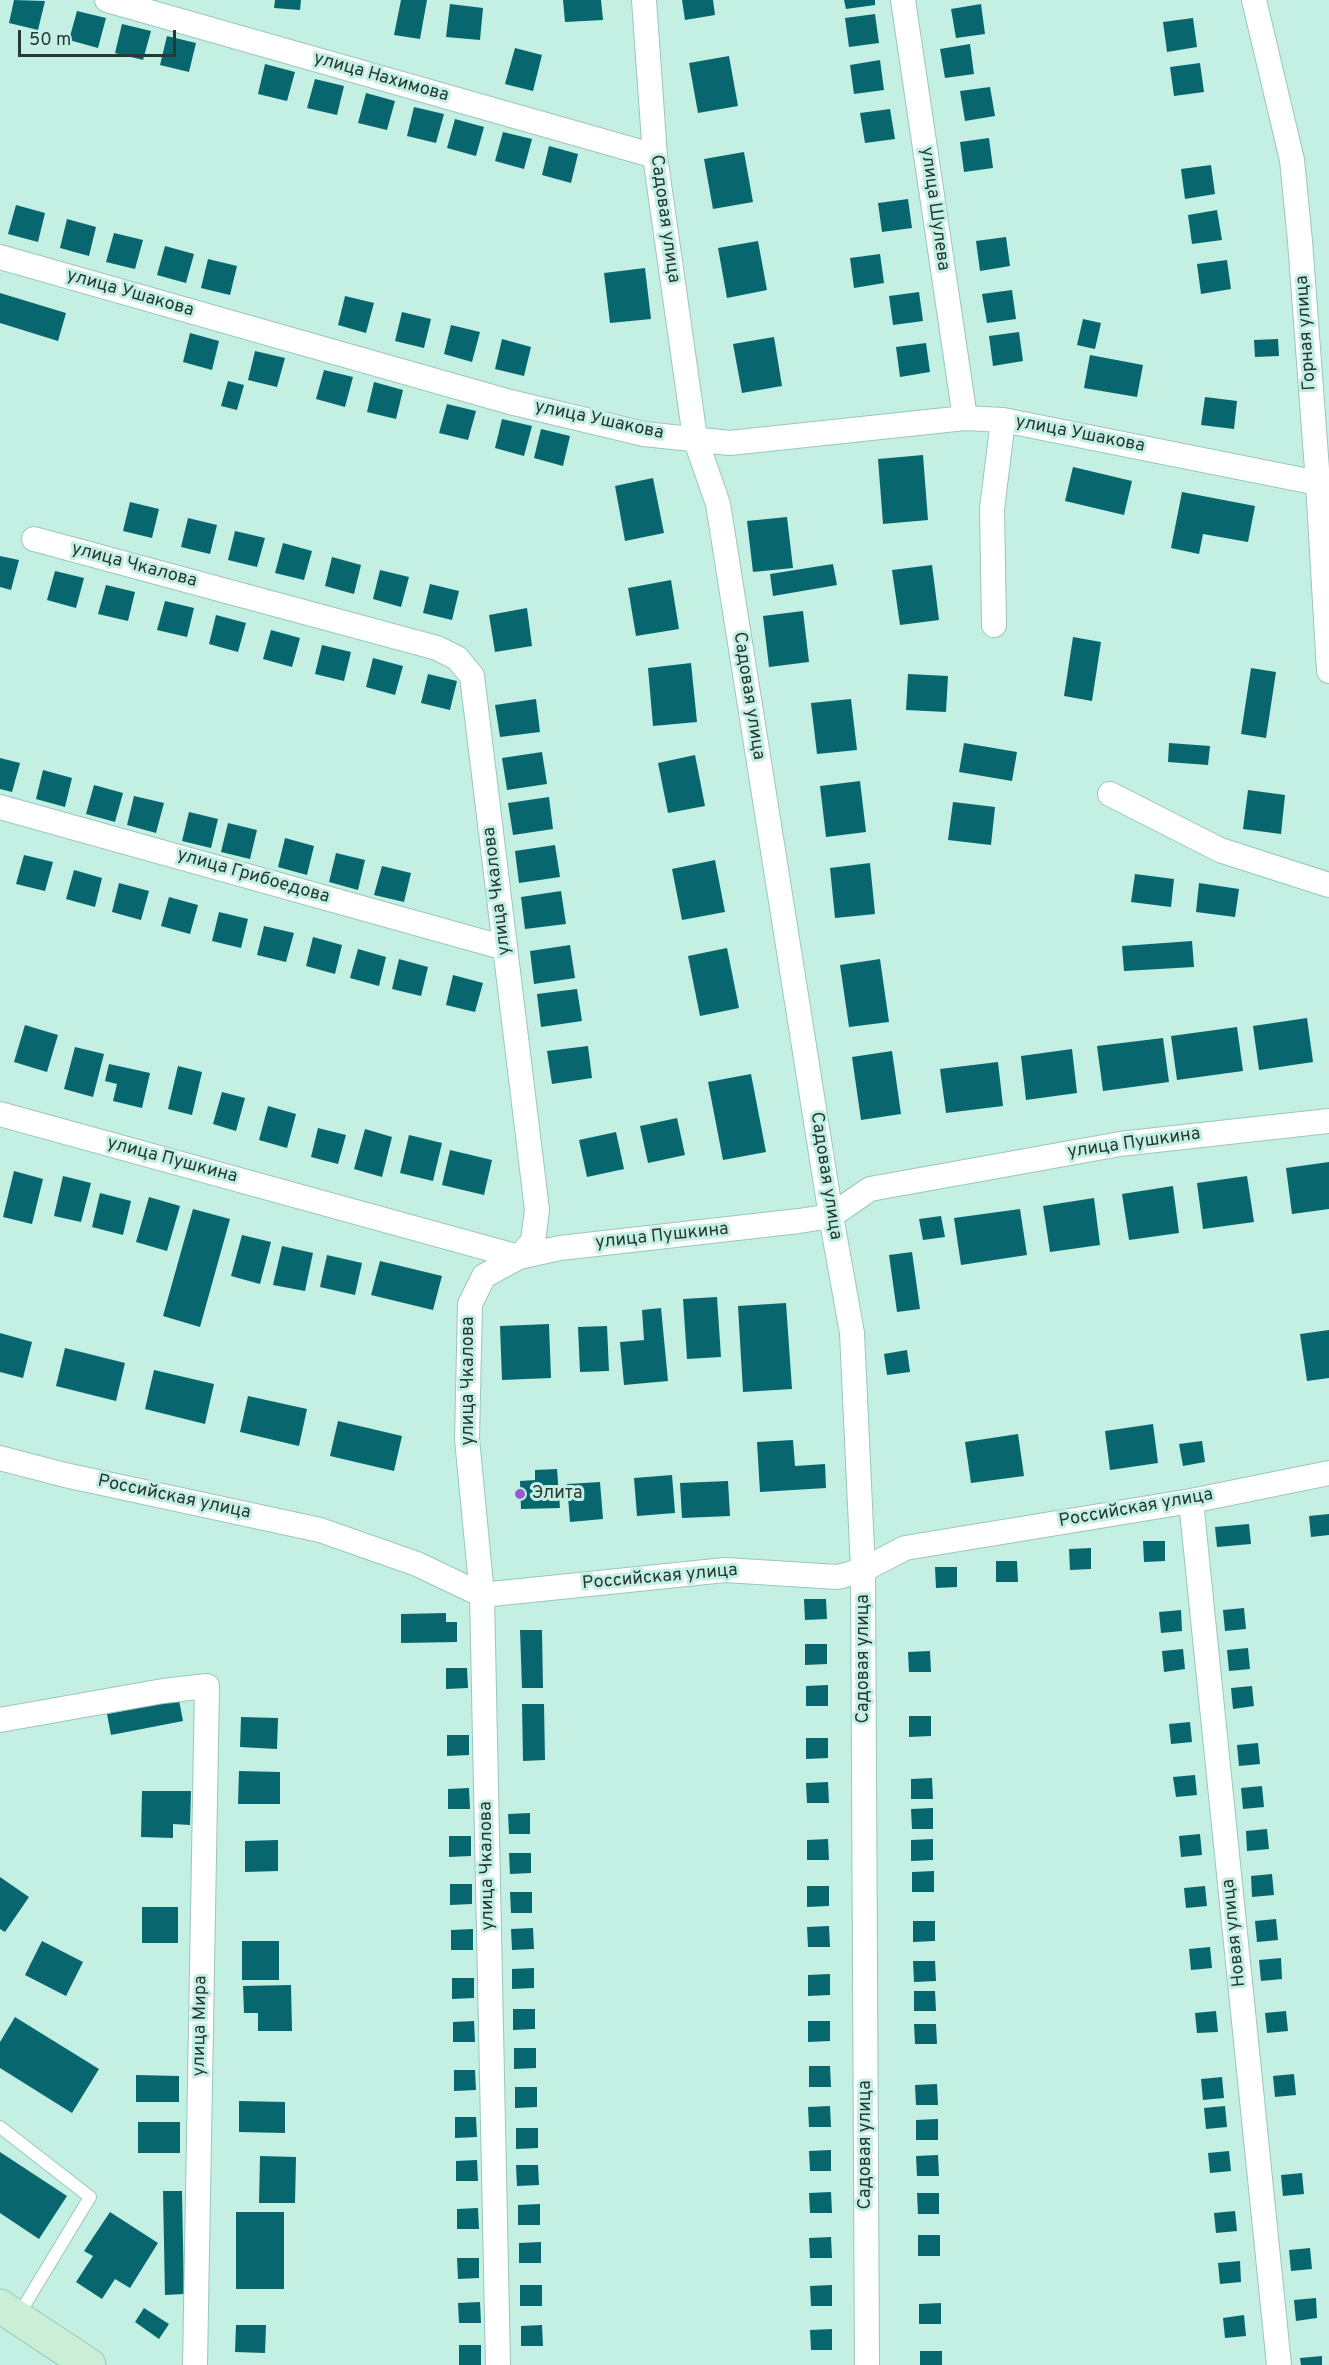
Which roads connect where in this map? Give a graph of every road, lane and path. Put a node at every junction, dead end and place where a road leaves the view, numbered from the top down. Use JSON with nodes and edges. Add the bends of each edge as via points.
{"nodes":[{"id":1,"x":106,"y":0,"type":"edge"},
{"id":2,"x":644,"y":0,"type":"edge"},
{"id":3,"x":903,"y":0,"type":"edge"},
{"id":4,"x":1254,"y":0,"type":"edge"},
{"id":5,"x":655,"y":156,"type":"junction"},
{"id":6,"x":0,"y":257,"type":"edge"},
{"id":7,"x":965,"y":418,"type":"junction"},
{"id":8,"x":1003,"y":420,"type":"junction"},
{"id":9,"x":695,"y":438,"type":"junction"},
{"id":10,"x":1318,"y":483,"type":"junction"},
{"id":11,"x":34,"y":539,"type":"dead end"},
{"id":12,"x":994,"y":624,"type":"dead end"},
{"id":13,"x":1329,"y":671,"type":"edge"},
{"id":14,"x":1110,"y":794,"type":"dead end"},
{"id":15,"x":0,"y":807,"type":"edge"},
{"id":16,"x":1329,"y":885,"type":"edge"},
{"id":17,"x":505,"y":948,"type":"junction"},
{"id":18,"x":0,"y":1114,"type":"edge"},
{"id":19,"x":1329,"y":1121,"type":"edge"},
{"id":20,"x":831,"y":1216,"type":"junction"},
{"id":21,"x":519,"y":1257,"type":"junction"},
{"id":22,"x":0,"y":1458,"type":"edge"},
{"id":23,"x":1329,"y":1473,"type":"edge"},
{"id":24,"x":1191,"y":1501,"type":"junction"},
{"id":25,"x":863,"y":1570,"type":"junction"},
{"id":26,"x":482,"y":1595,"type":"junction"},
{"id":27,"x":0,"y":1720,"type":"edge"},
{"id":28,"x":0,"y":2127,"type":"edge"},
{"id":29,"x":9,"y":2311,"type":"edge"},
{"id":30,"x":89,"y":2365,"type":"edge"},
{"id":31,"x":195,"y":2365,"type":"edge"},
{"id":32,"x":498,"y":2365,"type":"edge"},
{"id":33,"x":867,"y":2365,"type":"edge"},
{"id":34,"x":1279,"y":2365,"type":"edge"}],
"edges":[{"from":1,"to":5,"type":"street","name":"улица Нахимова"},
{"from":2,"to":5,"type":"street","name":"Садовая улица"},
{"from":3,"to":7,"type":"street","name":"улица Шулева"},
{"from":4,"to":10,"type":"street","name":"Горная улица","via":[[1292,160]]},
{"from":5,"to":9,"type":"street","name":"Садовая улица"},
{"from":6,"to":9,"type":"street","name":"улица Ушакова","via":[[510,402],[644,434]]},
{"from":7,"to":8,"type":"street","name":"улица Ушакова"},
{"from":7,"to":9,"type":"street","name":"улица Ушакова","via":[[730,443]]},
{"from":8,"to":10,"type":"street","name":"улица Ушакова"},
{"from":8,"to":12,"type":"street","via":[[992,509]]},
{"from":9,"to":20,"type":"street","name":"Садовая улица","via":[[718,504]]},
{"from":10,"to":13,"type":"street","name":"Горная улица"},
{"from":11,"to":17,"type":"street","name":"улица Чкалова","via":[[437,648],[457,658],[472,676]]},
{"from":14,"to":16,"type":"street","via":[[1220,850]]},
{"from":15,"to":17,"type":"street","name":"улица Грибоедова"},
{"from":17,"to":21,"type":"street","name":"улица Чкалова","via":[[537,1210],[533,1241]]},
{"from":18,"to":21,"type":"street","name":"улица Пушкина"},
{"from":19,"to":20,"type":"street","name":"улица Пушкина","via":[[1120,1144],[870,1189]]},
{"from":20,"to":21,"type":"street","name":"улица Пушкина","via":[[560,1248]]},
{"from":20,"to":25,"type":"street","name":"Садовая улица","via":[[852,1333]]},
{"from":21,"to":26,"type":"street","name":"улица Чкалова","via":[[484,1276],[470,1304],[468,1439]]},
{"from":22,"to":26,"type":"street","name":"Российская улица","via":[[320,1530],[417,1564]]},
{"from":23,"to":24,"type":"street","name":"Российская улица"},
{"from":24,"to":25,"type":"street","name":"Российская улица","via":[[905,1548]]},
{"from":24,"to":34,"type":"street","name":"Новая улица"},
{"from":25,"to":26,"type":"street","name":"Российская улица","via":[[838,1576],[725,1570]]},
{"from":25,"to":33,"type":"street","name":"Садовая улица"},
{"from":26,"to":32,"type":"street","name":"улица Чкалова"},
{"from":27,"to":31,"type":"street","name":"улица Мира","via":[[207,1686]]},
{"from":28,"to":29,"type":"lane","via":[[90,2197]]},
{"from":29,"to":30,"type":"main road"}]}
